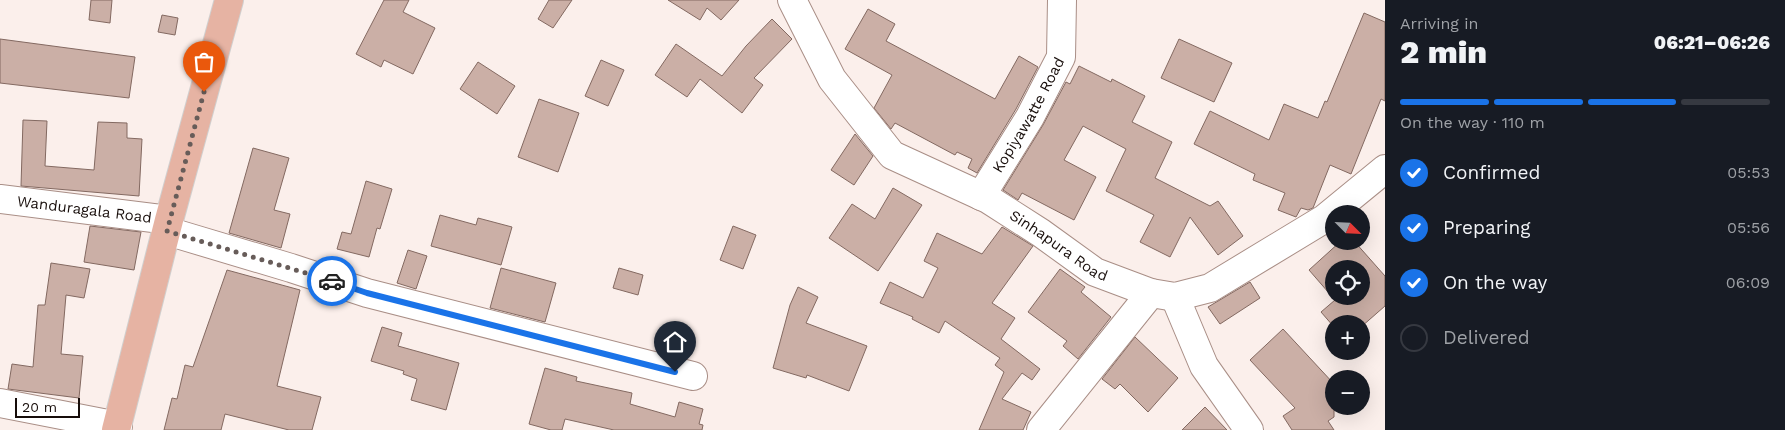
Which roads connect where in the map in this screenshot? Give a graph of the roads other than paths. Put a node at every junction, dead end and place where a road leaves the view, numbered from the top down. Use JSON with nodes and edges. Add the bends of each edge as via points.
{"nodes":[{"id":1,"x":229,"y":0,"type":"edge"},
{"id":2,"x":792,"y":0,"type":"edge"},
{"id":3,"x":1062,"y":0,"type":"edge"},
{"id":4,"x":1384,"y":171,"type":"edge"},
{"id":5,"x":981,"y":196,"type":"junction"},
{"id":6,"x":0,"y":198,"type":"edge"},
{"id":7,"x":168,"y":226,"type":"junction"},
{"id":8,"x":1163,"y":295,"type":"junction"},
{"id":9,"x":693,"y":376,"type":"dead end"},
{"id":10,"x":0,"y":403,"type":"edge"},
{"id":11,"x":117,"y":428,"type":"edge"},
{"id":12,"x":1041,"y":430,"type":"edge"},
{"id":13,"x":1249,"y":430,"type":"edge"}],
"edges":[{"from":1,"to":7,"type":"main road"},
{"from":2,"to":5,"type":"street","name":"Sinhapura Road","via":[[832,79],[892,155]]},
{"from":3,"to":5,"type":"street","name":"Kopiyawatte Road","via":[[1062,57],[1030,118]]},
{"from":4,"to":8,"type":"street","via":[[1324,219],[1210,288]]},
{"from":5,"to":8,"type":"street","name":"Sinhapura Road","via":[[1041,233],[1094,272]]},
{"from":6,"to":7,"type":"street","name":"Wanduragala Road"},
{"from":7,"to":9,"type":"street","name":"Wanduragala Road","via":[[367,293]]},
{"from":7,"to":11,"type":"main road"},
{"from":8,"to":12,"type":"street"},
{"from":8,"to":13,"type":"street","via":[[1204,366]]},
{"from":10,"to":11,"type":"street"}]}
